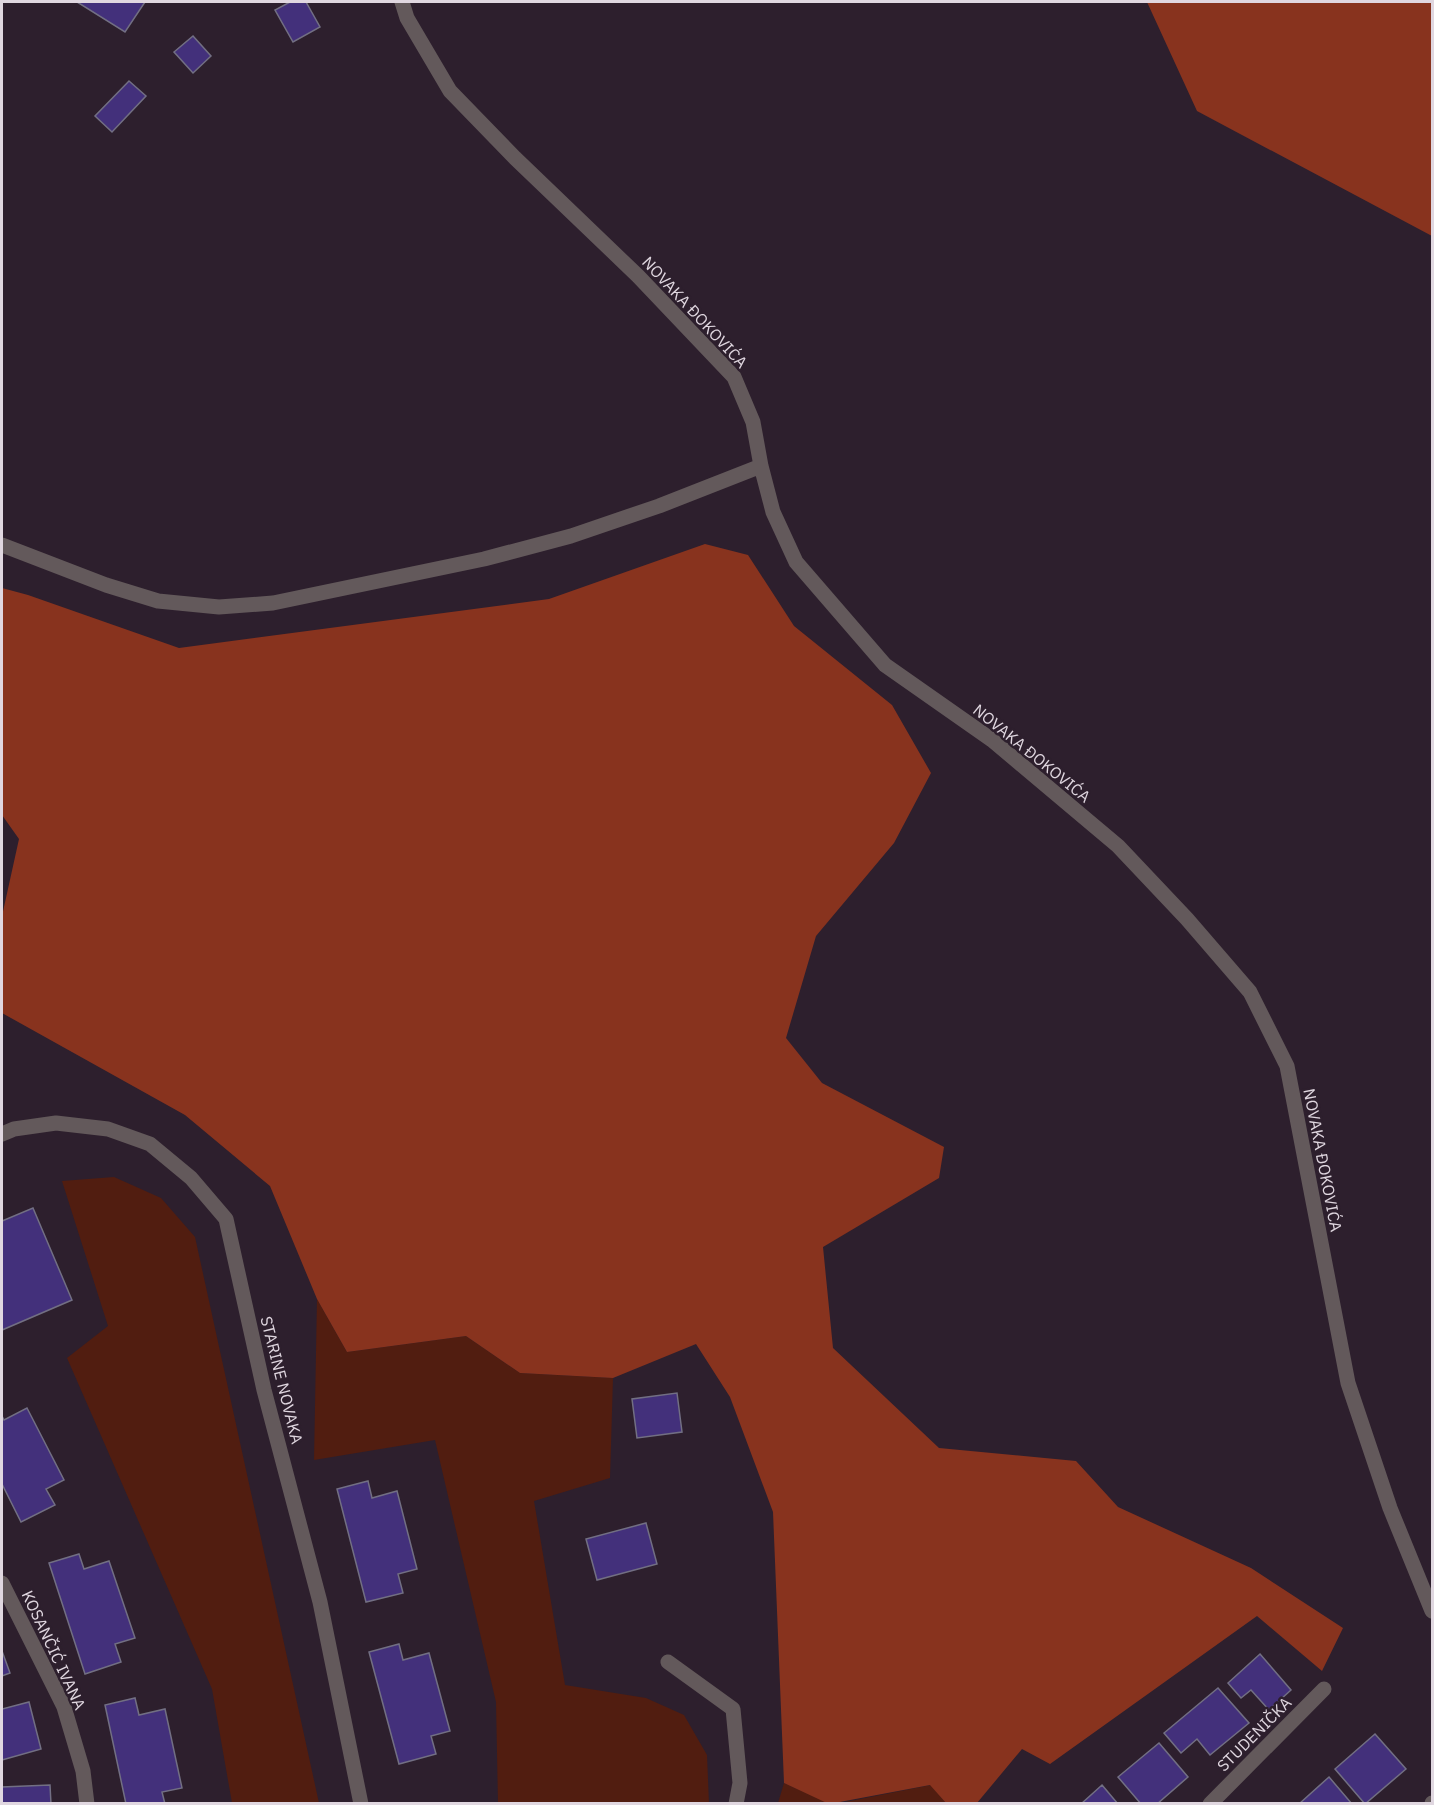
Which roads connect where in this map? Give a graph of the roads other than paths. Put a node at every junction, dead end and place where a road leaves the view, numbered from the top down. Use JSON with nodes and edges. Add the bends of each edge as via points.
{"nodes":[{"id":1,"x":402,"y":2,"type":"edge"},
{"id":2,"x":761,"y":466,"type":"junction"},
{"id":3,"x":2,"y":545,"type":"edge"},
{"id":4,"x":2,"y":1134,"type":"edge"},
{"id":5,"x":2,"y":1582,"type":"edge"},
{"id":6,"x":1432,"y":1611,"type":"edge"},
{"id":7,"x":668,"y":1662,"type":"dead end"},
{"id":8,"x":1324,"y":1689,"type":"dead end"},
{"id":9,"x":87,"y":1803,"type":"edge"},
{"id":10,"x":361,"y":1803,"type":"edge"},
{"id":11,"x":736,"y":1803,"type":"edge"},
{"id":12,"x":1210,"y":1803,"type":"edge"}],
"edges":[{"from":1,"to":2,"type":"street","name":"NOVAKA ÐOKOVIĆA","via":[[407,18],[450,91],[638,276],[734,377],[753,422]]},
{"from":2,"to":3,"type":"street","via":[[571,536],[484,559],[273,603],[219,607],[158,601]]},
{"from":2,"to":6,"type":"street","name":"NOVAKA ÐOKOVIĆA","via":[[773,512],[796,562],[885,665],[993,740],[1118,846],[1250,992],[1287,1065],[1348,1383],[1390,1508]]},
{"from":4,"to":10,"type":"street","name":"STARINE NOVAKA","via":[[56,1123],[108,1129],[150,1144],[190,1178],[226,1219],[264,1390],[320,1602]]},
{"from":5,"to":9,"type":"street","name":"KOSANČIĆ IVANA","via":[[64,1707],[83,1771]]},
{"from":7,"to":11,"type":"street","via":[[733,1709],[740,1783]]},
{"from":8,"to":12,"type":"street","name":"STUDENIČKA"}]}
